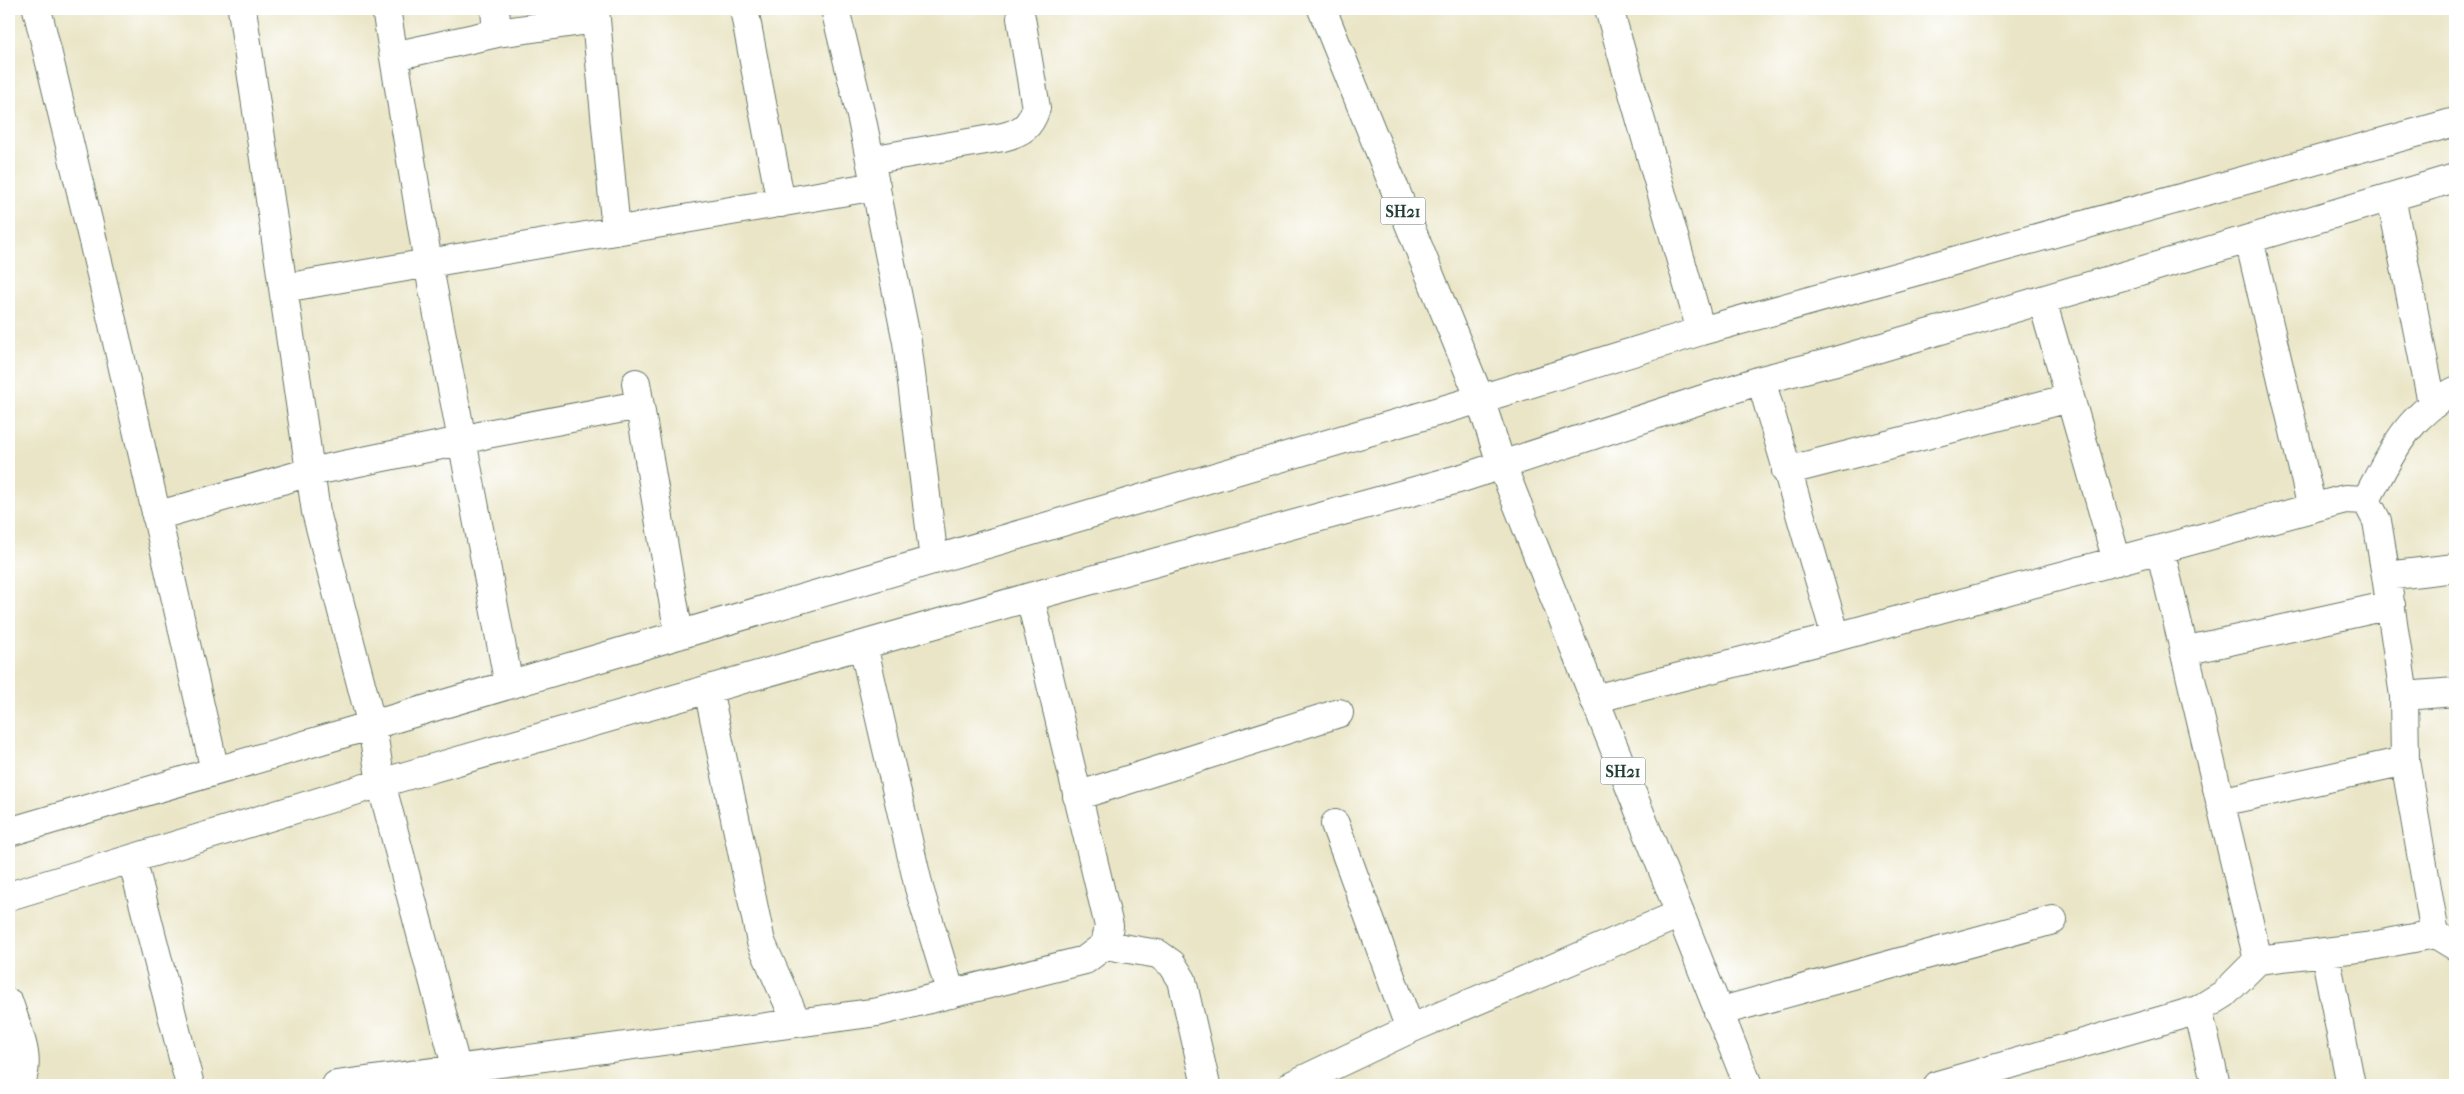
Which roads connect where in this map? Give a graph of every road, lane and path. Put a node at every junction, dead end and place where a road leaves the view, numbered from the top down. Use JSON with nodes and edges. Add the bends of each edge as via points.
{"nodes":[{"id":1,"x":37,"y":9,"type":"edge"},
{"id":2,"x":242,"y":9,"type":"edge"},
{"id":3,"x":386,"y":9,"type":"edge"},
{"id":4,"x":744,"y":9,"type":"edge"},
{"id":5,"x":835,"y":9,"type":"edge"},
{"id":6,"x":1322,"y":9,"type":"edge"},
{"id":7,"x":1610,"y":9,"type":"edge"},
{"id":8,"x":596,"y":14,"type":"edge"},
{"id":9,"x":1021,"y":18,"type":"dead end"},
{"id":10,"x":496,"y":21,"type":"edge"},
{"id":11,"x":394,"y":56,"type":"junction"},
{"id":12,"x":2455,"y":122,"type":"edge"},
{"id":13,"x":870,"y":160,"type":"junction"},
{"id":14,"x":2455,"y":178,"type":"edge"},
{"id":15,"x":876,"y":186,"type":"junction"},
{"id":16,"x":2391,"y":197,"type":"junction"},
{"id":17,"x":781,"y":203,"type":"junction"},
{"id":18,"x":616,"y":231,"type":"junction"},
{"id":19,"x":2249,"y":239,"type":"junction"},
{"id":20,"x":428,"y":263,"type":"junction"},
{"id":21,"x":284,"y":288,"type":"junction"},
{"id":22,"x":2042,"y":300,"type":"junction"},
{"id":23,"x":1701,"y":331,"type":"junction"},
{"id":24,"x":1761,"y":380,"type":"junction"},
{"id":25,"x":2444,"y":397,"type":"edge"},
{"id":26,"x":2070,"y":398,"type":"junction"},
{"id":27,"x":1482,"y":406,"type":"junction"},
{"id":28,"x":461,"y":442,"type":"junction"},
{"id":29,"x":1499,"y":460,"type":"junction"},
{"id":30,"x":1786,"y":471,"type":"junction"},
{"id":31,"x":310,"y":472,"type":"junction"},
{"id":32,"x":2366,"y":500,"type":"junction"},
{"id":33,"x":2312,"y":508,"type":"junction"},
{"id":34,"x":156,"y":516,"type":"junction"},
{"id":35,"x":2160,"y":550,"type":"junction"},
{"id":36,"x":934,"y":560,"type":"junction"},
{"id":37,"x":2117,"y":561,"type":"junction"},
{"id":38,"x":2455,"y":568,"type":"edge"},
{"id":39,"x":2386,"y":576,"type":"junction"},
{"id":40,"x":1030,"y":597,"type":"junction"},
{"id":41,"x":2391,"y":605,"type":"junction"},
{"id":42,"x":679,"y":636,"type":"junction"},
{"id":43,"x":1836,"y":637,"type":"junction"},
{"id":44,"x":863,"y":645,"type":"junction"},
{"id":45,"x":2184,"y":651,"type":"junction"},
{"id":46,"x":509,"y":685,"type":"junction"},
{"id":47,"x":708,"y":689,"type":"junction"},
{"id":48,"x":2455,"y":692,"type":"edge"},
{"id":49,"x":2404,"y":696,"type":"junction"},
{"id":50,"x":1594,"y":699,"type":"junction"},
{"id":51,"x":1339,"y":713,"type":"dead end"},
{"id":52,"x":373,"y":733,"type":"junction"},
{"id":53,"x":2405,"y":761,"type":"junction"},
{"id":54,"x":215,"y":772,"type":"junction"},
{"id":55,"x":380,"y":776,"type":"junction"},
{"id":56,"x":1078,"y":796,"type":"junction"},
{"id":57,"x":2220,"y":802,"type":"junction"},
{"id":58,"x":1335,"y":824,"type":"dead end"},
{"id":59,"x":9,"y":832,"type":"edge"},
{"id":60,"x":132,"y":858,"type":"junction"},
{"id":61,"x":9,"y":896,"type":"edge"},
{"id":62,"x":1680,"y":914,"type":"junction"},
{"id":63,"x":2053,"y":920,"type":"dead end"},
{"id":64,"x":2445,"y":940,"type":"edge"},
{"id":65,"x":1105,"y":945,"type":"junction"},
{"id":66,"x":2325,"y":952,"type":"junction"},
{"id":67,"x":2258,"y":960,"type":"junction"},
{"id":68,"x":951,"y":994,"type":"junction"},
{"id":69,"x":9,"y":1003,"type":"edge"},
{"id":70,"x":2198,"y":1010,"type":"junction"},
{"id":71,"x":1718,"y":1012,"type":"junction"},
{"id":72,"x":797,"y":1023,"type":"junction"},
{"id":73,"x":1410,"y":1029,"type":"junction"},
{"id":74,"x":458,"y":1077,"type":"edge"},
{"id":75,"x":19,"y":1085,"type":"edge"},
{"id":76,"x":190,"y":1085,"type":"edge"},
{"id":77,"x":336,"y":1085,"type":"edge"},
{"id":78,"x":1206,"y":1085,"type":"edge"},
{"id":79,"x":1292,"y":1085,"type":"edge"},
{"id":80,"x":1748,"y":1085,"type":"edge"},
{"id":81,"x":1938,"y":1085,"type":"edge"},
{"id":82,"x":2216,"y":1085,"type":"edge"},
{"id":83,"x":2351,"y":1085,"type":"edge"}],
"edges":[{"from":1,"to":34,"type":"street"},
{"from":2,"to":21,"type":"street"},
{"from":3,"to":11,"type":"street"},
{"from":4,"to":17,"type":"street"},
{"from":5,"to":13,"type":"street"},
{"from":6,"to":27,"type":"street","number":"SH21"},
{"from":7,"to":23,"type":"street"},
{"from":8,"to":10,"type":"street"},
{"from":8,"to":18,"type":"street"},
{"from":9,"to":13,"type":"street","via":[[1036,108],[1032,122],[1021,132]]},
{"from":10,"to":11,"type":"street"},
{"from":11,"to":20,"type":"street"},
{"from":12,"to":23,"type":"street"},
{"from":13,"to":15,"type":"street"},
{"from":14,"to":16,"type":"street"},
{"from":15,"to":17,"type":"street"},
{"from":15,"to":36,"type":"street","via":[[907,342]]},
{"from":16,"to":19,"type":"street"},
{"from":16,"to":25,"type":"street"},
{"from":17,"to":18,"type":"street"},
{"from":18,"to":20,"type":"street"},
{"from":19,"to":22,"type":"street"},
{"from":19,"to":33,"type":"street"},
{"from":20,"to":21,"type":"street"},
{"from":20,"to":28,"type":"street"},
{"from":21,"to":31,"type":"street"},
{"from":22,"to":24,"type":"street"},
{"from":22,"to":26,"type":"street"},
{"from":23,"to":27,"type":"street"},
{"from":24,"to":29,"type":"street"},
{"from":24,"to":30,"type":"street"},
{"from":25,"to":32,"type":"street","via":[[2397,442]]},
{"from":26,"to":30,"type":"street"},
{"from":26,"to":37,"type":"street"},
{"from":27,"to":29,"type":"street","number":"SH21"},
{"from":27,"to":36,"type":"street"},
{"from":28,"to":31,"type":"street"},
{"from":28,"to":42,"type":"street","via":[[638,394]]},
{"from":28,"to":46,"type":"street"},
{"from":29,"to":40,"type":"street","via":[[1462,478]]},
{"from":29,"to":50,"type":"street","number":"SH21"},
{"from":30,"to":43,"type":"street"},
{"from":31,"to":34,"type":"street"},
{"from":31,"to":52,"type":"street","via":[[320,528]]},
{"from":32,"to":33,"type":"street","via":[[2345,499]]},
{"from":32,"to":39,"type":"street","via":[[2377,521]]},
{"from":33,"to":35,"type":"street"},
{"from":34,"to":54,"type":"street"},
{"from":35,"to":37,"type":"street"},
{"from":35,"to":45,"type":"street"},
{"from":36,"to":42,"type":"street"},
{"from":37,"to":43,"type":"street"},
{"from":38,"to":39,"type":"street"},
{"from":39,"to":41,"type":"street"},
{"from":40,"to":44,"type":"street"},
{"from":40,"to":56,"type":"street"},
{"from":41,"to":45,"type":"street"},
{"from":41,"to":49,"type":"street"},
{"from":42,"to":46,"type":"street"},
{"from":43,"to":50,"type":"street"},
{"from":44,"to":47,"type":"street"},
{"from":44,"to":68,"type":"street","via":[[919,888]]},
{"from":45,"to":57,"type":"street"},
{"from":46,"to":52,"type":"street"},
{"from":47,"to":55,"type":"street"},
{"from":47,"to":72,"type":"street","via":[[761,942]]},
{"from":48,"to":49,"type":"street"},
{"from":49,"to":53,"type":"street"},
{"from":50,"to":62,"type":"street","number":"SH21"},
{"from":51,"to":56,"type":"street"},
{"from":52,"to":54,"type":"street"},
{"from":52,"to":55,"type":"street"},
{"from":53,"to":57,"type":"street"},
{"from":53,"to":64,"type":"street"},
{"from":54,"to":59,"type":"street"},
{"from":55,"to":60,"type":"street"},
{"from":55,"to":74,"type":"street"},
{"from":56,"to":65,"type":"street","via":[[1108,926]]},
{"from":57,"to":67,"type":"street"},
{"from":58,"to":73,"type":"street"},
{"from":60,"to":61,"type":"street"},
{"from":60,"to":76,"type":"street"},
{"from":62,"to":71,"type":"street","number":"SH21"},
{"from":62,"to":73,"type":"street"},
{"from":63,"to":71,"type":"street"},
{"from":64,"to":66,"type":"street"},
{"from":65,"to":68,"type":"street","via":[[1085,960]]},
{"from":65,"to":78,"type":"street","via":[[1158,954],[1172,964],[1182,980]]},
{"from":66,"to":67,"type":"street"},
{"from":66,"to":83,"type":"street"},
{"from":67,"to":70,"type":"street","via":[[2224,994]]},
{"from":68,"to":72,"type":"street","via":[[878,1012]]},
{"from":69,"to":75,"type":"street","via":[[24,1052],[24,1069]]},
{"from":70,"to":81,"type":"street"},
{"from":70,"to":82,"type":"street"},
{"from":71,"to":80,"type":"street","number":"SH21"},
{"from":72,"to":74,"type":"street"},
{"from":73,"to":79,"type":"street"},
{"from":74,"to":77,"type":"street"}]}
